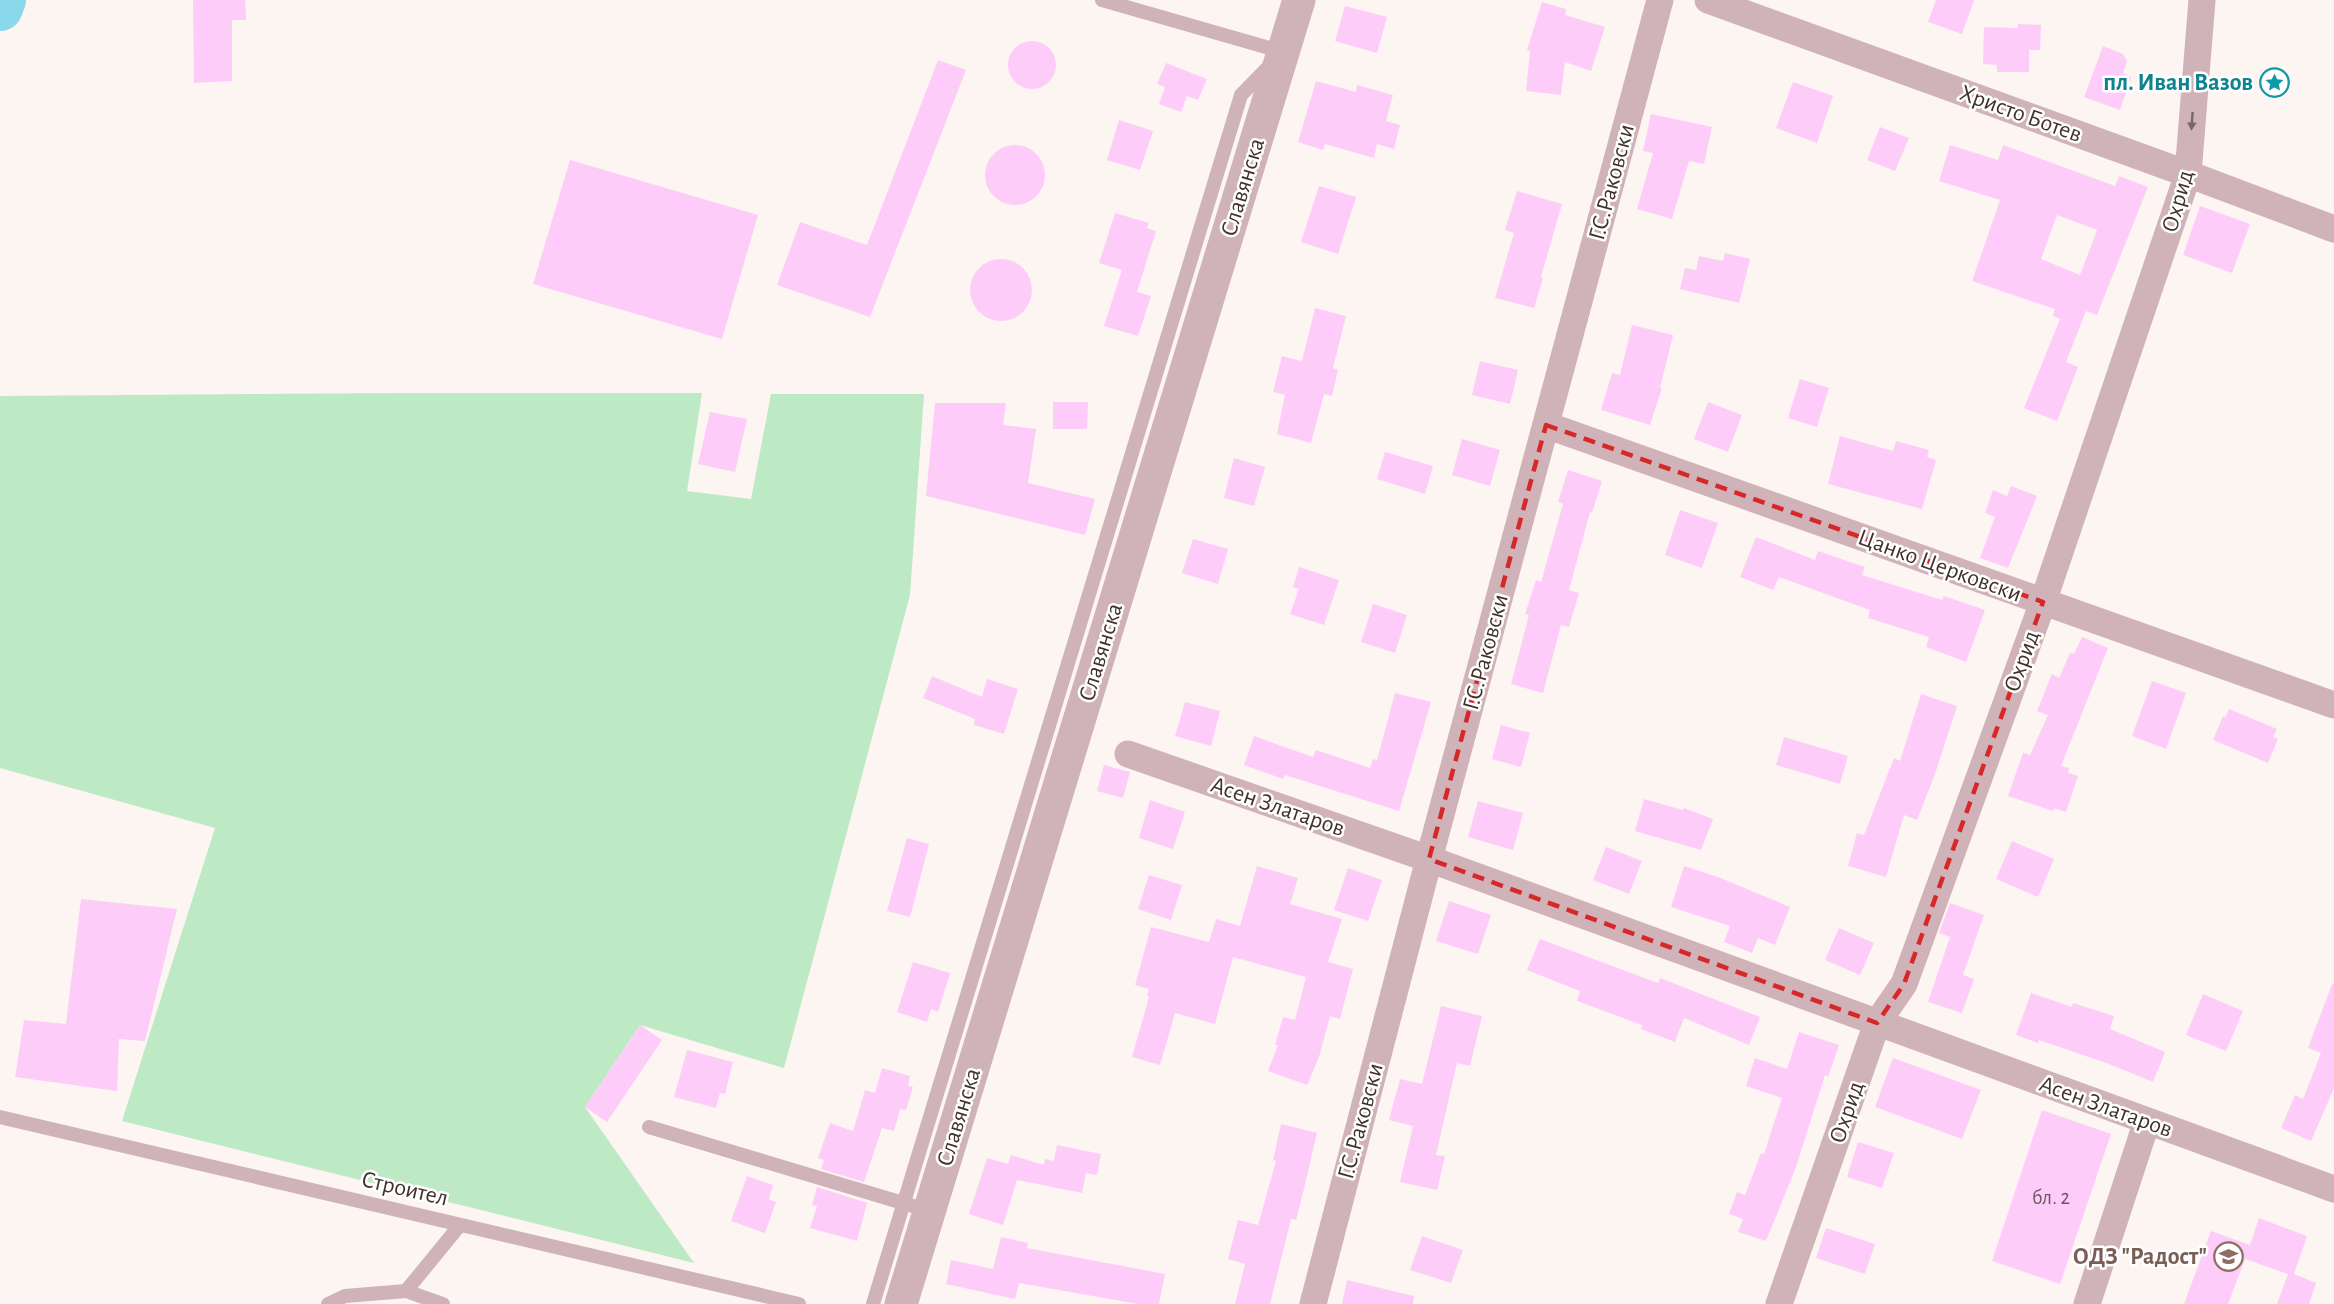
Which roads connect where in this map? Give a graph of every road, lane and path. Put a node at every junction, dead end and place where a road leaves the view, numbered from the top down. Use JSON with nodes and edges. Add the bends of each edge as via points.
{"nodes":[{"id":1,"x":1102,"y":0,"type":"edge"},
{"id":2,"x":1299,"y":0,"type":"edge"},
{"id":3,"x":1660,"y":0,"type":"edge"},
{"id":4,"x":1708,"y":0,"type":"edge"},
{"id":5,"x":2202,"y":0,"type":"edge"},
{"id":6,"x":1283,"y":52,"type":"junction"},
{"id":7,"x":2188,"y":174,"type":"junction"},
{"id":8,"x":2334,"y":229,"type":"edge"},
{"id":9,"x":1546,"y":425,"type":"junction"},
{"id":10,"x":2043,"y":602,"type":"junction"},
{"id":11,"x":2334,"y":705,"type":"edge"},
{"id":12,"x":1128,"y":754,"type":"dead end"},
{"id":13,"x":1429,"y":859,"type":"junction"},
{"id":14,"x":1877,"y":1023,"type":"junction"},
{"id":15,"x":0,"y":1117,"type":"edge"},
{"id":16,"x":2147,"y":1121,"type":"junction"},
{"id":17,"x":649,"y":1127,"type":"dead end"},
{"id":18,"x":2334,"y":1189,"type":"edge"},
{"id":19,"x":916,"y":1207,"type":"junction"},
{"id":20,"x":460,"y":1224,"type":"junction"},
{"id":21,"x":406,"y":1291,"type":"junction"},
{"id":22,"x":328,"y":1304,"type":"edge"},
{"id":23,"x":443,"y":1304,"type":"edge"},
{"id":24,"x":799,"y":1304,"type":"edge"},
{"id":25,"x":897,"y":1304,"type":"edge"},
{"id":26,"x":1313,"y":1304,"type":"edge"},
{"id":27,"x":1779,"y":1304,"type":"edge"},
{"id":28,"x":2087,"y":1304,"type":"edge"}],
"edges":[{"from":1,"to":6,"type":"lane"},
{"from":2,"to":6,"type":"street","name":"Славянска"},
{"from":3,"to":9,"type":"street","name":"Г.С.Раковски"},
{"from":4,"to":7,"type":"street","name":"Христо Ботев"},
{"from":5,"to":7,"type":"street","name":"Охрид","one_way":true},
{"from":6,"to":19,"type":"street","name":"Славянска"},
{"from":7,"to":8,"type":"street","name":"Христо Ботев"},
{"from":7,"to":10,"type":"street","name":"Охрид"},
{"from":9,"to":10,"type":"street","name":"Цанко Церковски"},
{"from":9,"to":13,"type":"street","name":"Г.С.Раковски"},
{"from":10,"to":11,"type":"street","name":"Цанко Церковски"},
{"from":10,"to":14,"type":"street","name":"Охрид","via":[[1904,984]]},
{"from":12,"to":13,"type":"street","name":"Асен Златаров"},
{"from":13,"to":14,"type":"street","name":"Асен Златаров"},
{"from":13,"to":26,"type":"street","name":"Г.С.Раковски"},
{"from":14,"to":16,"type":"street","name":"Асен Златаров"},
{"from":14,"to":27,"type":"street","name":"Охрид"},
{"from":15,"to":20,"type":"lane","name":"Строител"},
{"from":16,"to":18,"type":"street","name":"Асен Златаров"},
{"from":16,"to":28,"type":"street"},
{"from":17,"to":19,"type":"lane"},
{"from":19,"to":25,"type":"street","name":"Славянска"},
{"from":20,"to":21,"type":"lane"},
{"from":20,"to":24,"type":"lane","name":"Строител"},
{"from":21,"to":22,"type":"lane","via":[[345,1296]]},
{"from":21,"to":23,"type":"lane"}]}
